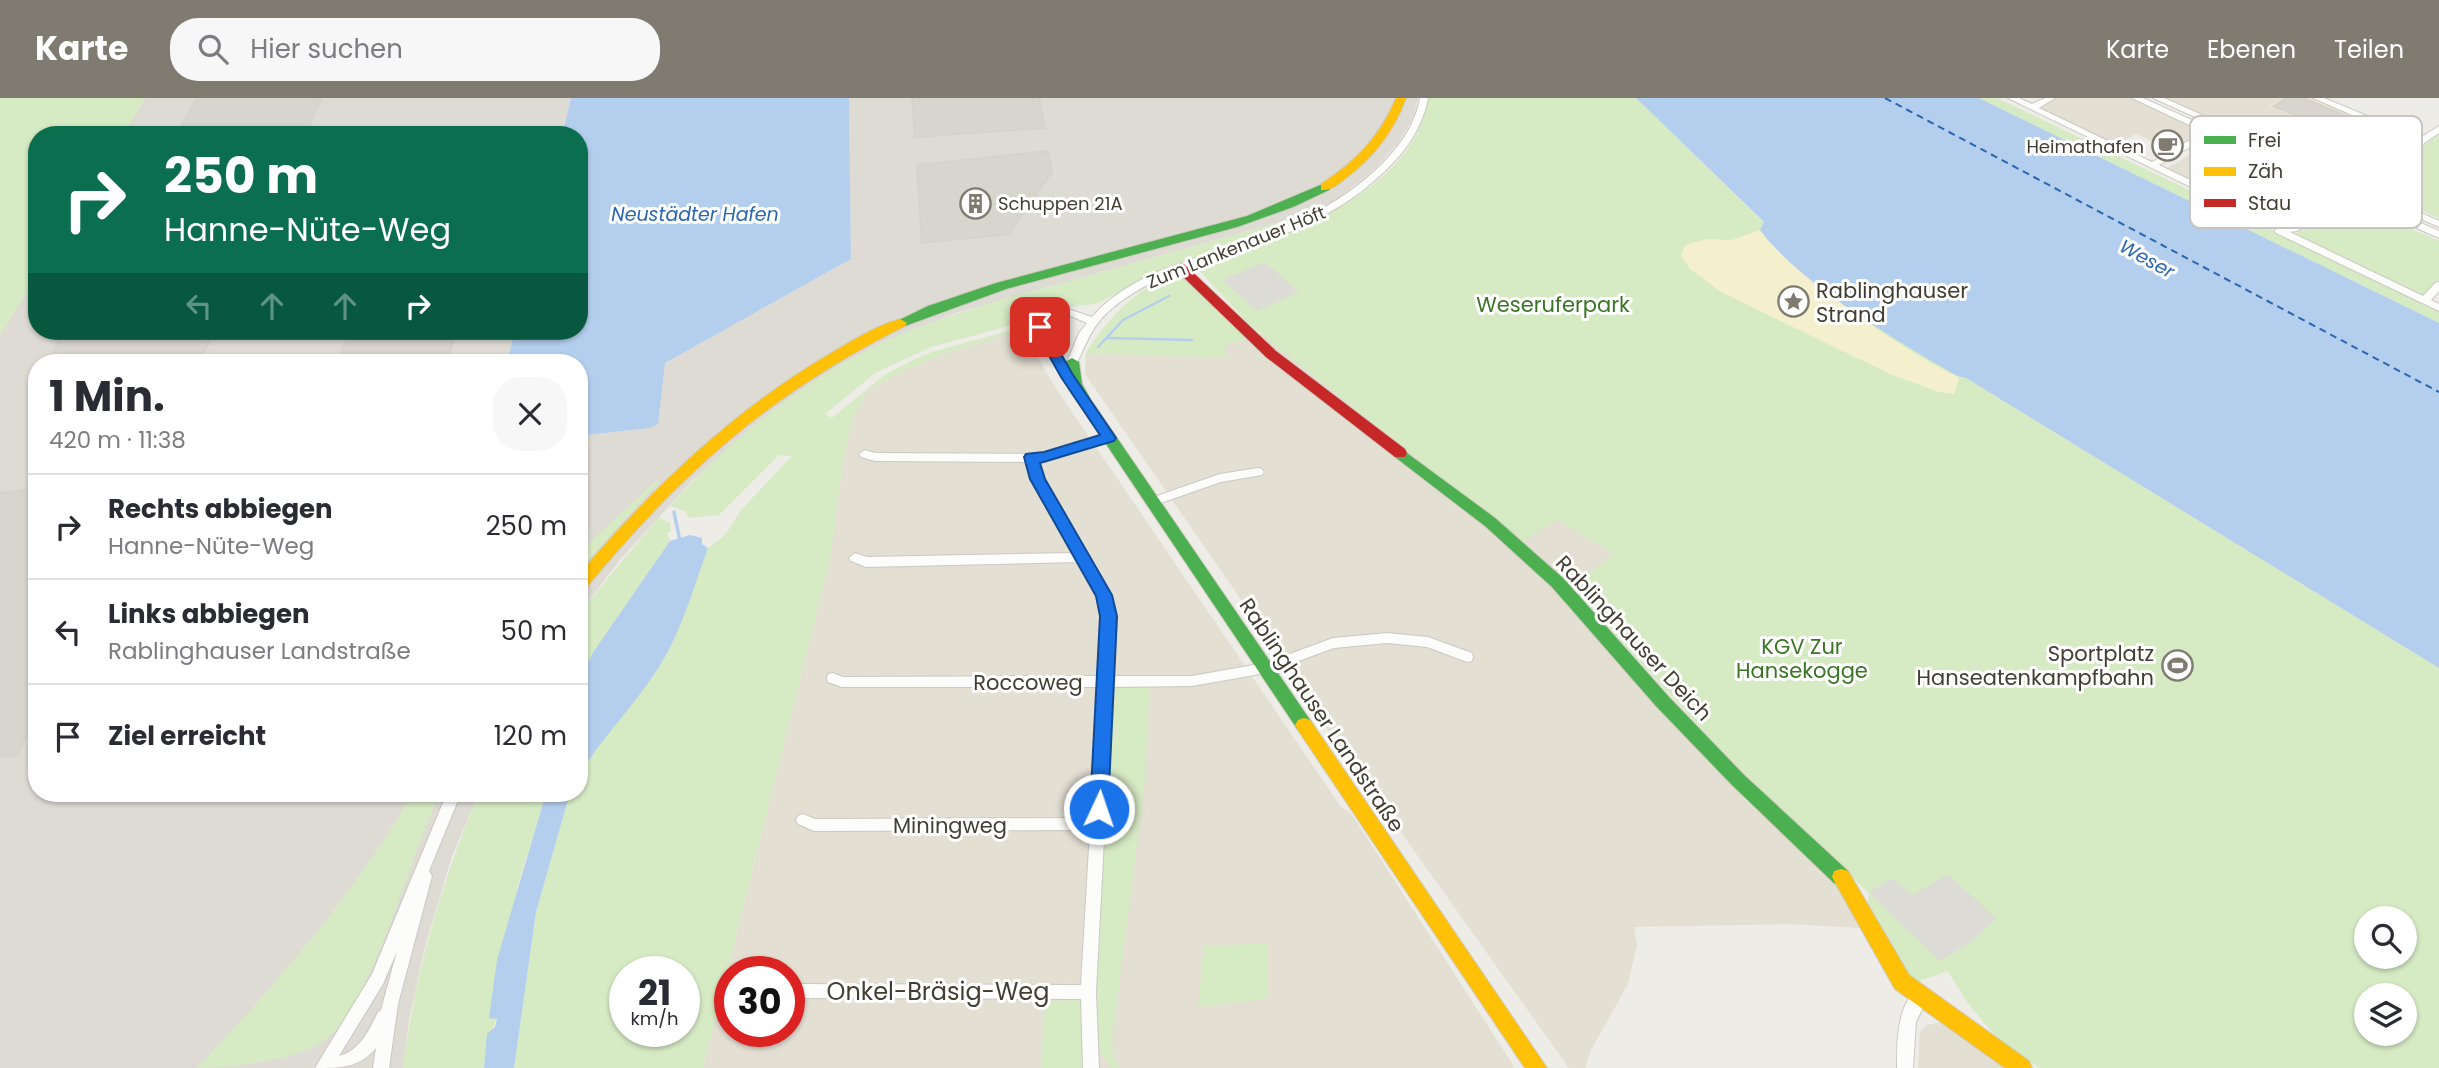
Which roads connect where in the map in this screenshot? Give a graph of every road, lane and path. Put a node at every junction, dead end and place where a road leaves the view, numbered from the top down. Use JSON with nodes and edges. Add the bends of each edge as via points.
{"nodes":[{"id":1,"x":1401,"y":98,"type":"edge"},
{"id":2,"x":1424,"y":98,"type":"edge"},
{"id":3,"x":2001,"y":98,"type":"edge"},
{"id":4,"x":2012,"y":98,"type":"edge"},
{"id":5,"x":2051,"y":98,"type":"edge"},
{"id":6,"x":2136,"y":98,"type":"edge"},
{"id":7,"x":2157,"y":98,"type":"edge"},
{"id":8,"x":2317,"y":98,"type":"edge"},
{"id":9,"x":2032,"y":108,"type":"junction"},
{"id":10,"x":2195,"y":116,"type":"edge"},
{"id":11,"x":2360,"y":116,"type":"edge"},
{"id":12,"x":2190,"y":123,"type":"edge"},
{"id":13,"x":2439,"y":129,"type":"edge"},
{"id":14,"x":2422,"y":141,"type":"edge"},
{"id":15,"x":2190,"y":143,"type":"edge"},
{"id":16,"x":2152,"y":165,"type":"junction"},
{"id":17,"x":2190,"y":183,"type":"edge"},
{"id":18,"x":2190,"y":189,"type":"edge"},
{"id":19,"x":2422,"y":217,"type":"edge"},
{"id":20,"x":2439,"y":224,"type":"edge"},
{"id":21,"x":2422,"y":226,"type":"edge"},
{"id":22,"x":2272,"y":228,"type":"edge"},
{"id":23,"x":2439,"y":235,"type":"edge"},
{"id":24,"x":1180,"y":267,"type":"junction"},
{"id":25,"x":2439,"y":285,"type":"edge"},
{"id":26,"x":2424,"y":301,"type":"junction"},
{"id":27,"x":2439,"y":308,"type":"edge"},
{"id":28,"x":1094,"y":322,"type":"junction"},
{"id":29,"x":1040,"y":325,"type":"joint"},
{"id":30,"x":1072,"y":362,"type":"joint"},
{"id":31,"x":1075,"y":384,"type":"junction"},
{"id":32,"x":1109,"y":438,"type":"junction"},
{"id":33,"x":864,"y":454,"type":"dead end"},
{"id":34,"x":1032,"y":457,"type":"junction"},
{"id":35,"x":1258,"y":472,"type":"dead end"},
{"id":36,"x":1152,"y":502,"type":"junction"},
{"id":37,"x":1082,"y":557,"type":"junction"},
{"id":38,"x":855,"y":558,"type":"dead end"},
{"id":39,"x":588,"y":574,"type":"edge"},
{"id":40,"x":1467,"y":657,"type":"dead end"},
{"id":41,"x":1266,"y":668,"type":"junction"},
{"id":42,"x":832,"y":678,"type":"dead end"},
{"id":43,"x":1107,"y":682,"type":"junction"},
{"id":44,"x":450,"y":802,"type":"edge"},
{"id":45,"x":803,"y":820,"type":"dead end"},
{"id":46,"x":1098,"y":824,"type":"junction"},
{"id":47,"x":428,"y":859,"type":"junction"},
{"id":48,"x":805,"y":990,"type":"edge"},
{"id":49,"x":1088,"y":992,"type":"junction"},
{"id":50,"x":1920,"y":997,"type":"junction"},
{"id":51,"x":390,"y":1004,"type":"junction"},
{"id":52,"x":353,"y":1066,"type":"edge"},
{"id":53,"x":324,"y":1068,"type":"edge"},
{"id":54,"x":381,"y":1068,"type":"edge"},
{"id":55,"x":1091,"y":1068,"type":"edge"},
{"id":56,"x":1537,"y":1068,"type":"edge"},
{"id":57,"x":1905,"y":1068,"type":"edge"},
{"id":58,"x":2022,"y":1068,"type":"edge"}],
"edges":[{"from":1,"to":39,"type":"street","via":[[1388,129],[1362,161],[1316,193],[1286,206],[943,306],[855,342],[772,397],[693,461],[649,503]]},
{"from":2,"to":24,"type":"street","name":"Zum Lankenauer Höft","via":[[1401,149],[1356,192],[1289,229]]},
{"from":3,"to":18,"type":"street"},
{"from":4,"to":9,"type":"street"},
{"from":5,"to":9,"type":"street"},
{"from":6,"to":12,"type":"street"},
{"from":7,"to":10,"type":"street"},
{"from":8,"to":11,"type":"street"},
{"from":9,"to":16,"type":"street"},
{"from":13,"to":14,"type":"street"},
{"from":15,"to":16,"type":"street"},
{"from":16,"to":17,"type":"street"},
{"from":19,"to":20,"type":"street"},
{"from":21,"to":23,"type":"street"},
{"from":22,"to":26,"type":"street"},
{"from":24,"to":28,"type":"street","name":"Zum Lankenauer Höft","via":[[1126,295]]},
{"from":24,"to":50,"type":"street","name":"Rablinghauser Deich","via":[[1271,354],[1490,522],[1558,583],[1738,780],[1845,880],[1895,973]]},
{"from":25,"to":26,"type":"street"},
{"from":26,"to":27,"type":"street"},
{"from":28,"to":29,"type":"street","via":[[1069,312],[1044,318]]},
{"from":28,"to":30,"type":"street","name":"Zum Lankenauer Höft"},
{"from":29,"to":31,"type":"street","name":"Rablinghauser Landstraße"},
{"from":30,"to":31,"type":"street","name":"Rablinghauser Landstraße"},
{"from":31,"to":32,"type":"street","name":"Rablinghauser Landstraße"},
{"from":32,"to":34,"type":"street","via":[[1045,458]]},
{"from":32,"to":36,"type":"street","name":"Rablinghauser Landstraße"},
{"from":33,"to":34,"type":"street"},
{"from":34,"to":37,"type":"street","via":[[1038,479]]},
{"from":35,"to":36,"type":"street","via":[[1220,478]]},
{"from":36,"to":41,"type":"street","name":"Rablinghauser Landstraße"},
{"from":37,"to":38,"type":"street","via":[[866,562]]},
{"from":37,"to":43,"type":"street","via":[[1104,595],[1109,616]]},
{"from":40,"to":41,"type":"street","name":"Roccoweg","via":[[1428,642],[1387,634],[1333,643]]},
{"from":41,"to":43,"type":"street","name":"Roccoweg","via":[[1192,681]]},
{"from":41,"to":56,"type":"street","name":"Rablinghauser Landstraße"},
{"from":42,"to":43,"type":"street","name":"Roccoweg","via":[[842,682]]},
{"from":43,"to":46,"type":"street"},
{"from":44,"to":47,"type":"street"},
{"from":45,"to":46,"type":"street","name":"Miningweg","via":[[814,825]]},
{"from":46,"to":49,"type":"street"},
{"from":47,"to":51,"type":"street"},
{"from":47,"to":53,"type":"street","via":[[378,979]]},
{"from":48,"to":49,"type":"street","name":"Onkel-Bräsig-Weg"},
{"from":49,"to":55,"type":"street"},
{"from":50,"to":57,"type":"street","via":[[1909,1011],[1905,1027]]},
{"from":50,"to":58,"type":"street","name":"Rablinghauser Deich"},
{"from":51,"to":52,"type":"street"},
{"from":51,"to":54,"type":"street"},
{"from":52,"to":53,"type":"street"}]}
